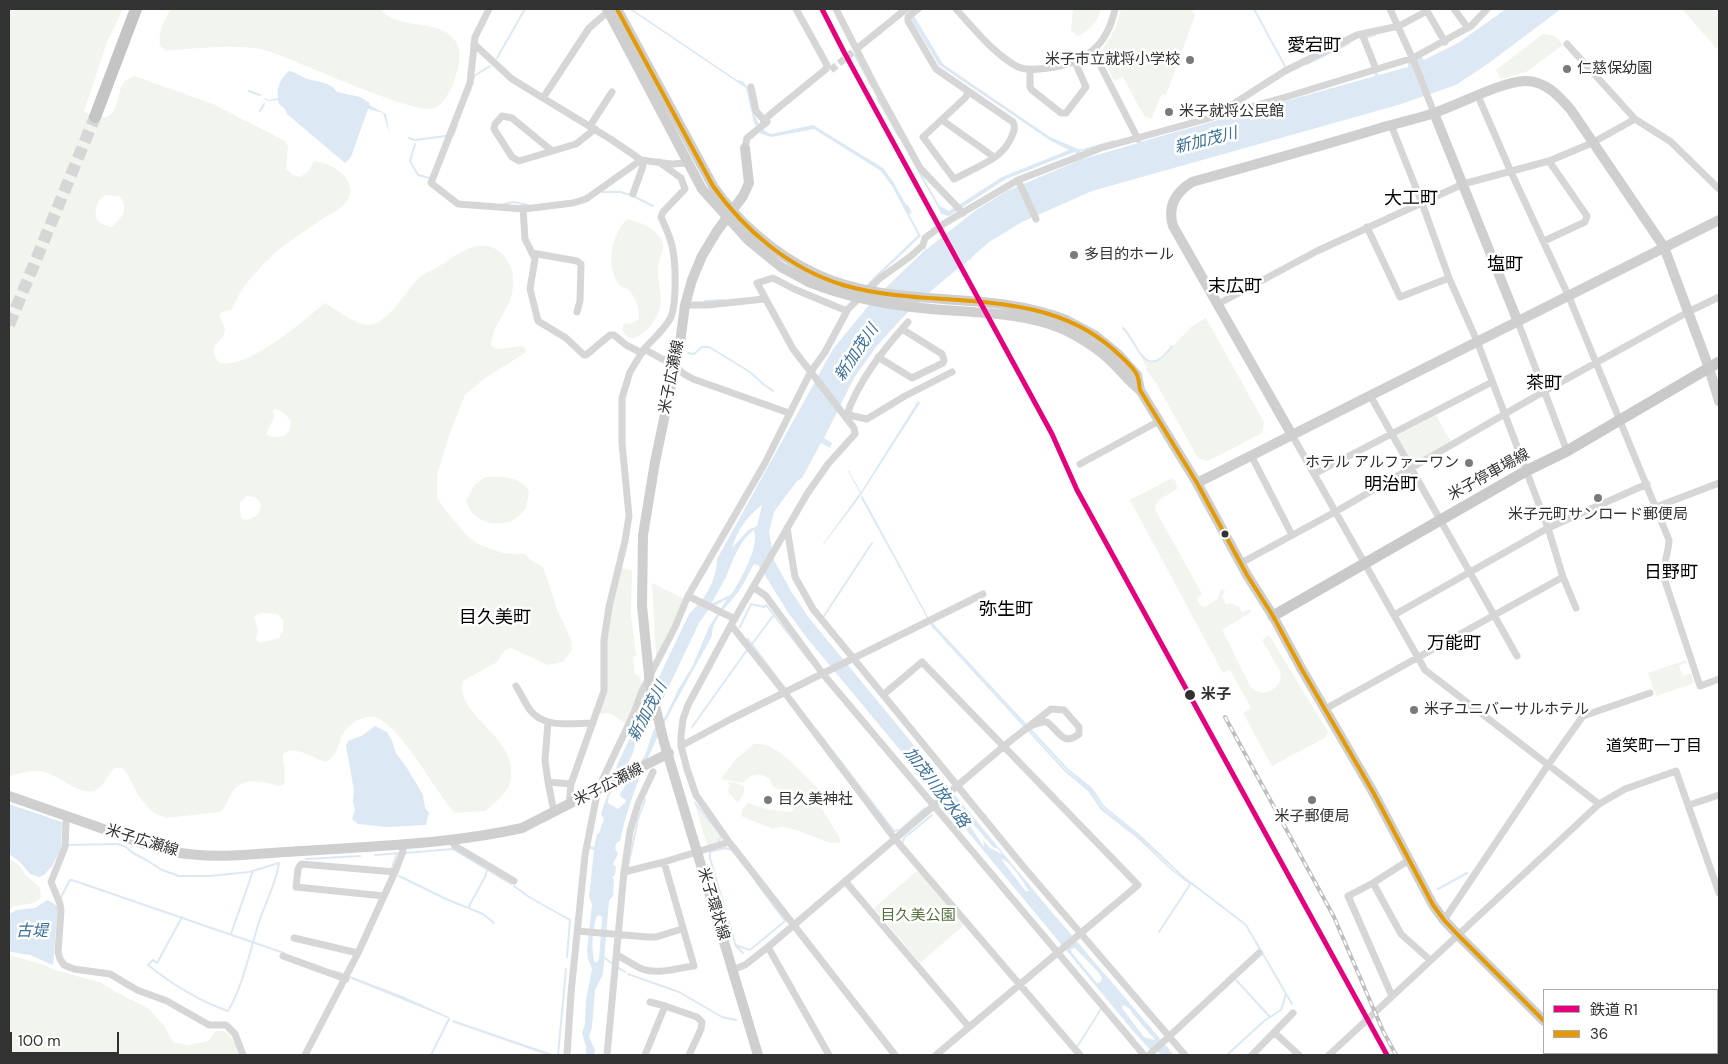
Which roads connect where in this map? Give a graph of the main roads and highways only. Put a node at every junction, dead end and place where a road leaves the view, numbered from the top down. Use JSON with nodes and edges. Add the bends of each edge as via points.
{"nodes":[{"id":1,"x":131,"y":9,"type":"edge"},
{"id":2,"x":136,"y":9,"type":"edge"},
{"id":3,"x":611,"y":9,"type":"edge"},
{"id":4,"x":1434,"y":113,"type":"junction"},
{"id":5,"x":744,"y":148,"type":"road end"},
{"id":6,"x":730,"y":215,"type":"junction"},
{"id":7,"x":1719,"y":220,"type":"edge"},
{"id":8,"x":1664,"y":247,"type":"junction"},
{"id":9,"x":1518,"y":322,"type":"junction"},
{"id":10,"x":1714,"y":365,"type":"edge"},
{"id":11,"x":1719,"y":401,"type":"edge"},
{"id":12,"x":1292,"y":435,"type":"junction"},
{"id":13,"x":1197,"y":483,"type":"junction"},
{"id":14,"x":1274,"y":616,"type":"junction"},
{"id":15,"x":669,"y":753,"type":"junction"},
{"id":16,"x":9,"y":796,"type":"edge"},
{"id":17,"x":1543,"y":1020,"type":"edge"},
{"id":18,"x":758,"y":1055,"type":"edge"}],
"edges":[{"from":1,"to":2,"type":"highway","via":[[93,116]]},
{"from":3,"to":6,"type":"main road"},
{"from":3,"to":6,"type":"main road","via":[[702,189]]},
{"from":4,"to":8,"type":"main road","via":[[1518,82],[1526,81],[1548,88],[1570,110]]},
{"from":4,"to":9,"type":"main road"},
{"from":4,"to":12,"type":"main road","via":[[1192,182],[1172,203],[1170,218],[1173,226]]},
{"from":5,"to":6,"type":"main road","name":"米子広瀬線","via":[[749,183]]},
{"from":6,"to":13,"type":"main road","bridge":true,"via":[[748,240],[781,267],[840,294],[1064,325],[1103,354],[1140,390]]},
{"from":6,"to":15,"type":"main road","name":"米子広瀬線","via":[[702,256],[685,304],[643,535],[642,606],[650,680]]},
{"from":7,"to":8,"type":"main road"},
{"from":8,"to":9,"type":"main road"},
{"from":8,"to":10,"type":"main road","via":[[1688,312]]},
{"from":9,"to":12,"type":"main road"},
{"from":10,"to":11,"type":"main road"},
{"from":10,"to":14,"type":"main road","name":"米子停車場線"},
{"from":12,"to":13,"type":"main road"},
{"from":13,"to":14,"type":"main road","via":[[1241,564]]},
{"from":14,"to":17,"type":"main road","via":[[1433,905]]},
{"from":15,"to":16,"type":"main road","name":"米子広瀬線","via":[[652,768],[600,788],[522,828],[401,844],[230,856],[172,852]]},
{"from":15,"to":18,"type":"main road","name":"米子環状線"}]}
